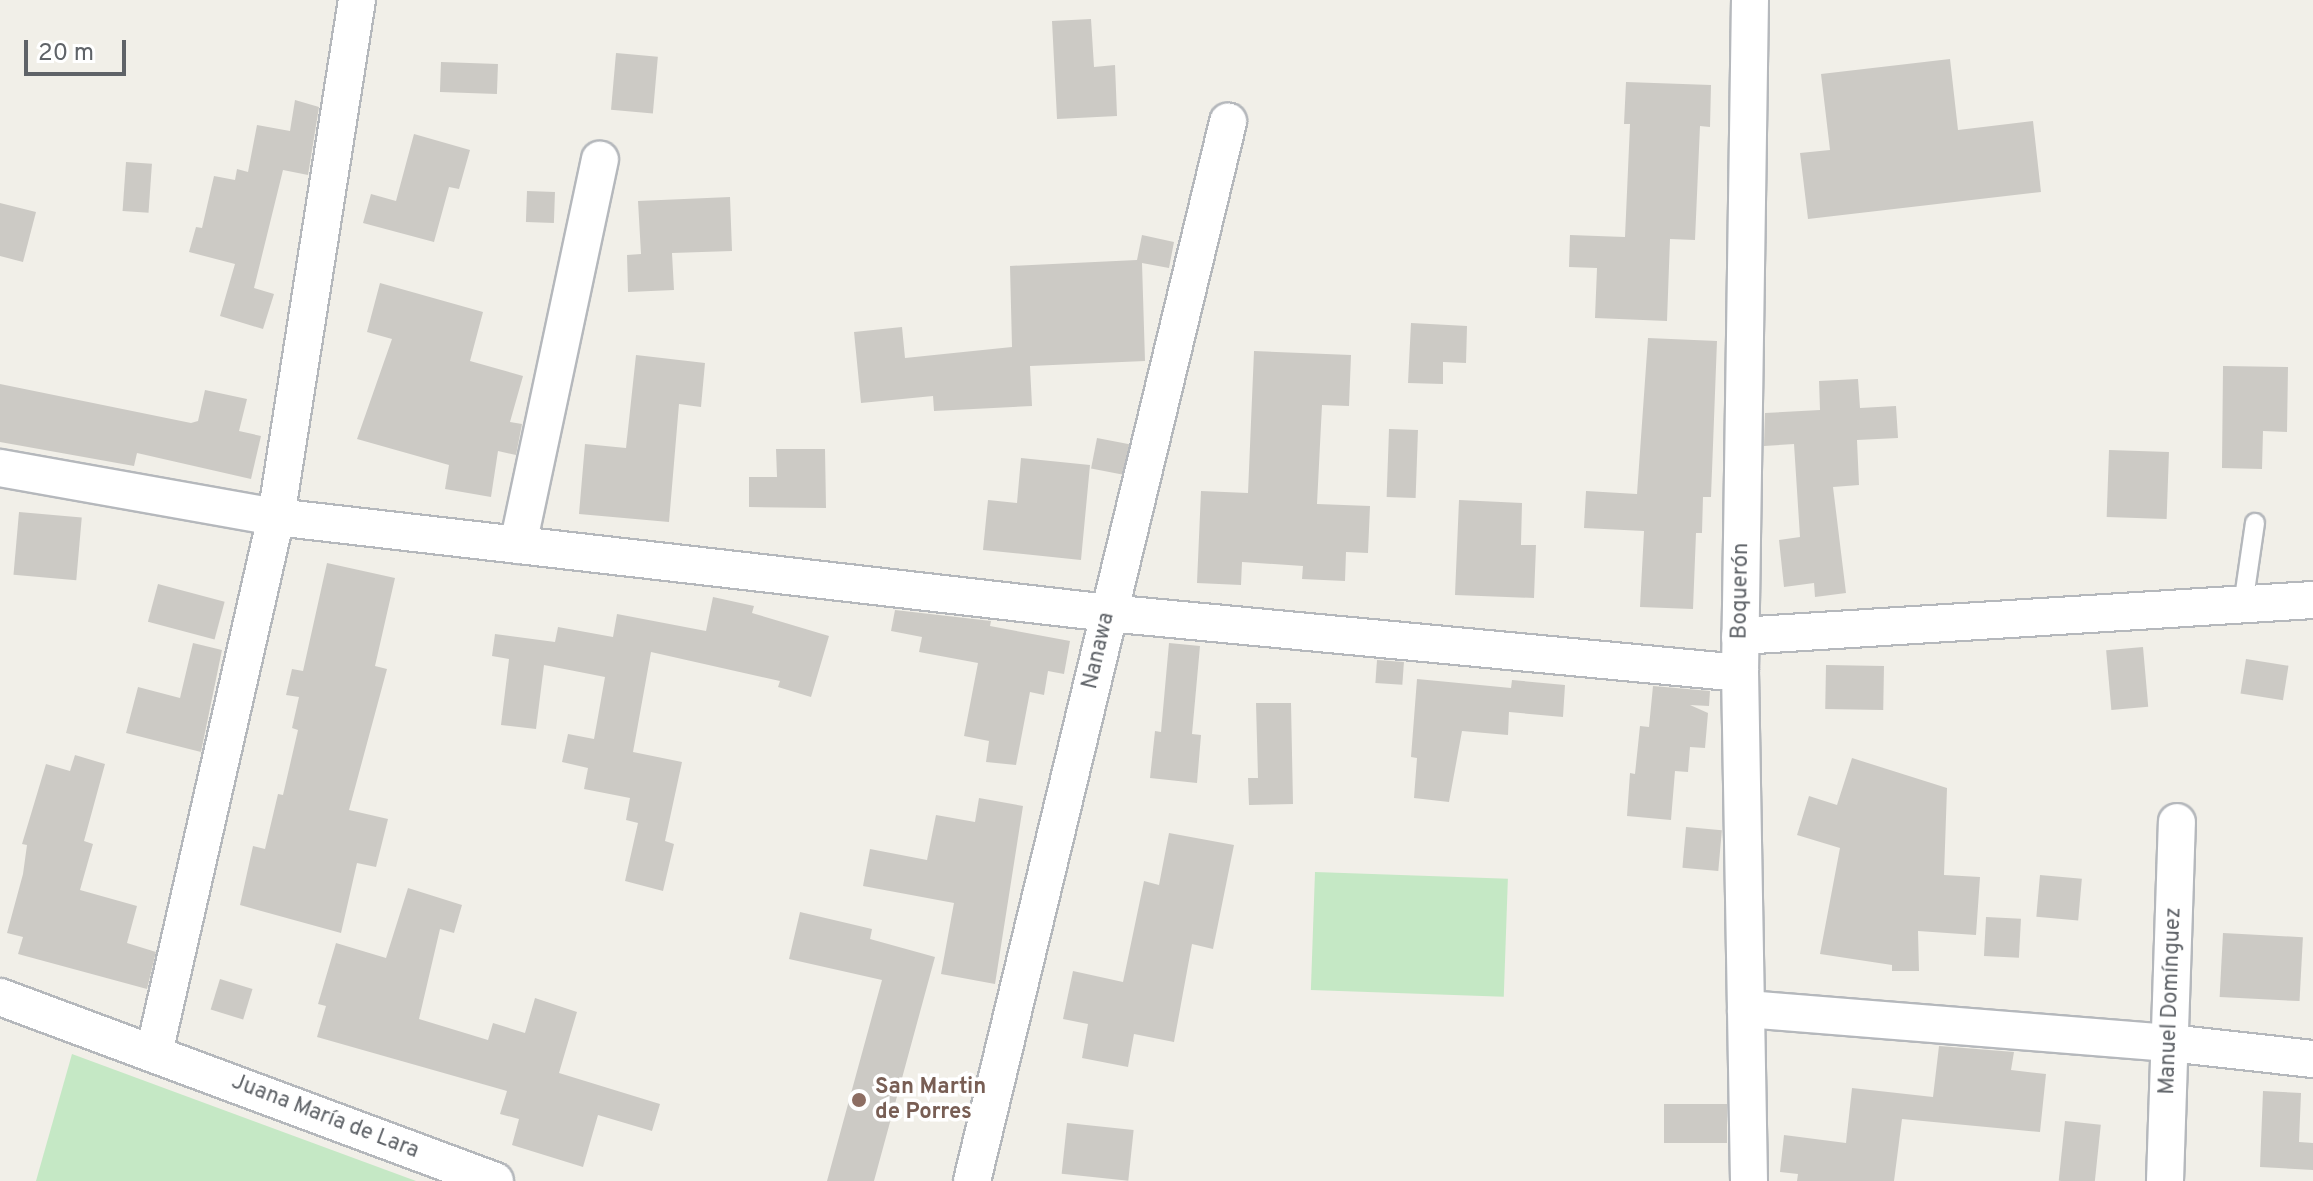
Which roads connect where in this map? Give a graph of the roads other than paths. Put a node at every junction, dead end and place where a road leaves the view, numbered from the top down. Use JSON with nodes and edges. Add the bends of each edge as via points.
{"nodes":[{"id":1,"x":357,"y":0,"type":"edge"},
{"id":2,"x":1750,"y":0,"type":"edge"},
{"id":3,"x":1228,"y":122,"type":"dead end"},
{"id":4,"x":600,"y":160,"type":"dead end"},
{"id":5,"x":0,"y":468,"type":"edge"},
{"id":6,"x":276,"y":517,"type":"junction"},
{"id":7,"x":2255,"y":523,"type":"dead end"},
{"id":8,"x":518,"y":545,"type":"junction"},
{"id":9,"x":2313,"y":600,"type":"edge"},
{"id":10,"x":2243,"y":605,"type":"junction"},
{"id":11,"x":1108,"y":613,"type":"junction"},
{"id":12,"x":1740,"y":636,"type":"junction"},
{"id":13,"x":1740,"y":673,"type":"junction"},
{"id":14,"x":2177,"y":822,"type":"dead end"},
{"id":15,"x":0,"y":997,"type":"edge"},
{"id":16,"x":1746,"y":1009,"type":"junction"},
{"id":17,"x":2170,"y":1043,"type":"junction"},
{"id":18,"x":154,"y":1053,"type":"junction"},
{"id":19,"x":2313,"y":1059,"type":"edge"},
{"id":20,"x":495,"y":1181,"type":"edge"},
{"id":21,"x":972,"y":1181,"type":"edge"},
{"id":22,"x":1749,"y":1181,"type":"edge"},
{"id":23,"x":2165,"y":1181,"type":"edge"}],
"edges":[{"from":1,"to":6,"type":"street"},
{"from":2,"to":12,"type":"street","name":"Boquerón"},
{"from":3,"to":11,"type":"street","name":"Nanawa"},
{"from":4,"to":8,"type":"street"},
{"from":5,"to":6,"type":"street"},
{"from":6,"to":8,"type":"street"},
{"from":6,"to":18,"type":"street"},
{"from":7,"to":10,"type":"lane"},
{"from":8,"to":11,"type":"street"},
{"from":9,"to":10,"type":"street"},
{"from":10,"to":12,"type":"street"},
{"from":11,"to":13,"type":"street"},
{"from":11,"to":21,"type":"street","name":"Nanawa"},
{"from":12,"to":13,"type":"street","name":"Boquerón"},
{"from":13,"to":16,"type":"street","name":"Boquerón"},
{"from":14,"to":17,"type":"street","name":"Manuel Domínguez"},
{"from":15,"to":18,"type":"street","name":"Juana María de Lara"},
{"from":16,"to":17,"type":"street"},
{"from":16,"to":22,"type":"street","name":"Boquerón"},
{"from":17,"to":19,"type":"street"},
{"from":17,"to":23,"type":"street","name":"Manuel Domínguez"},
{"from":18,"to":20,"type":"street","name":"Juana María de Lara"}]}
